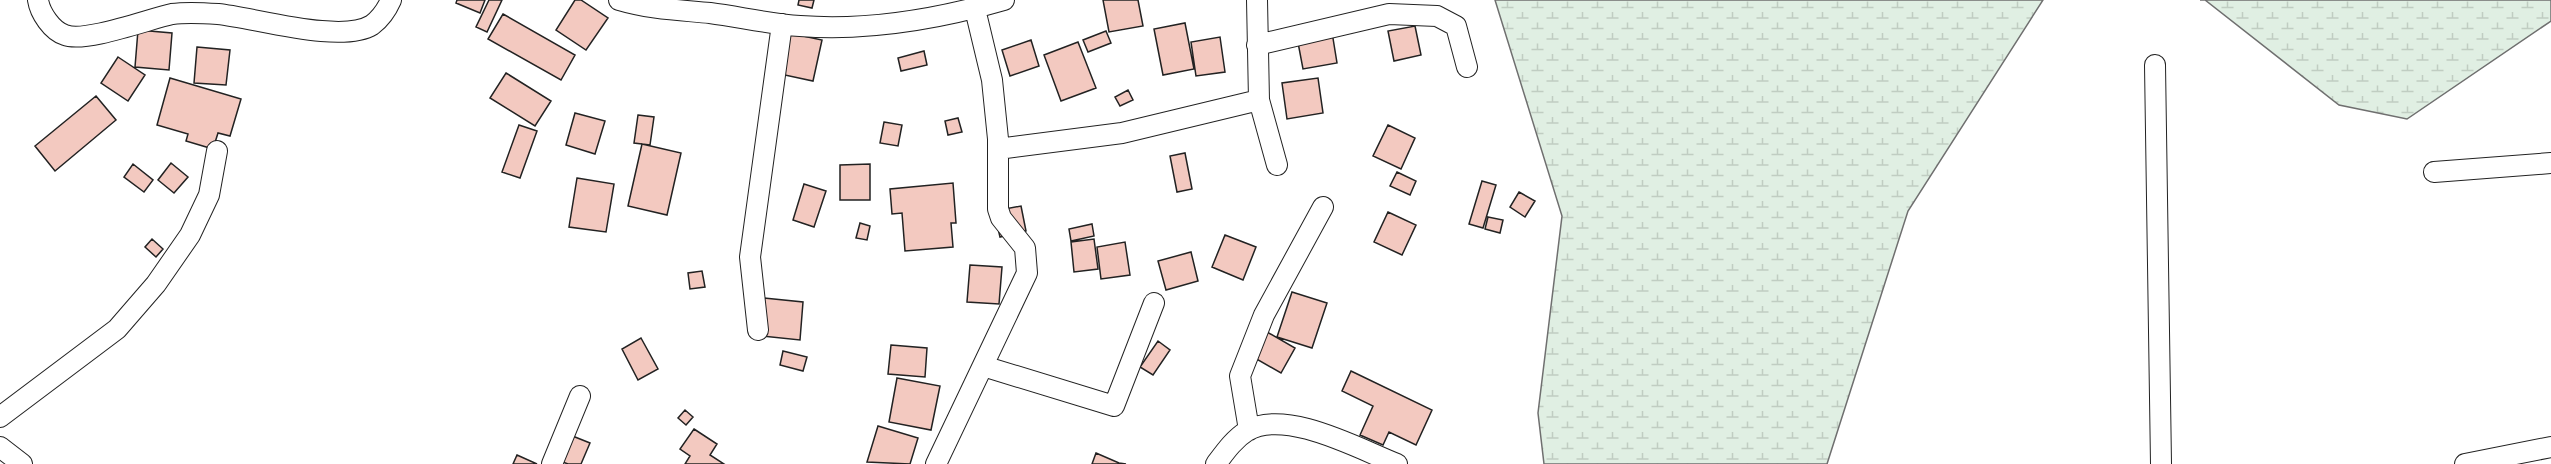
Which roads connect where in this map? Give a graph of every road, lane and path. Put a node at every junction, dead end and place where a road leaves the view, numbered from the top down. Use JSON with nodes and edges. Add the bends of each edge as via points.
{"nodes":[{"id":1,"x":38,"y":0,"type":"edge"},
{"id":2,"x":392,"y":0,"type":"edge"},
{"id":3,"x":619,"y":0,"type":"edge"},
{"id":4,"x":1004,"y":0,"type":"edge"},
{"id":5,"x":1257,"y":0,"type":"edge"},
{"id":6,"x":975,"y":9,"type":"junction"},
{"id":7,"x":782,"y":24,"type":"junction"},
{"id":8,"x":1257,"y":45,"type":"junction"},
{"id":9,"x":2155,"y":65,"type":"dead end"},
{"id":10,"x":1467,"y":67,"type":"dead end"},
{"id":11,"x":1259,"y":100,"type":"junction"},
{"id":12,"x":998,"y":149,"type":"junction"},
{"id":13,"x":217,"y":151,"type":"dead end"},
{"id":14,"x":2551,"y":163,"type":"edge"},
{"id":15,"x":1277,"y":165,"type":"dead end"},
{"id":16,"x":2434,"y":172,"type":"dead end"},
{"id":17,"x":1323,"y":207,"type":"dead end"},
{"id":18,"x":1154,"y":303,"type":"dead end"},
{"id":19,"x":758,"y":330,"type":"dead end"},
{"id":20,"x":983,"y":366,"type":"junction"},
{"id":21,"x":580,"y":396,"type":"dead end"},
{"id":22,"x":0,"y":417,"type":"edge"},
{"id":23,"x":1249,"y":430,"type":"junction"},
{"id":24,"x":0,"y":447,"type":"edge"},
{"id":25,"x":2551,"y":447,"type":"edge"},
{"id":26,"x":22,"y":464,"type":"edge"},
{"id":27,"x":552,"y":464,"type":"edge"},
{"id":28,"x":936,"y":464,"type":"edge"},
{"id":29,"x":1216,"y":464,"type":"edge"},
{"id":30,"x":1396,"y":464,"type":"edge"},
{"id":31,"x":2160,"y":464,"type":"edge"},
{"id":32,"x":2465,"y":464,"type":"edge"}],
"edges":[{"from":1,"to":2,"type":"street","via":[[51,25],[65,36],[86,36],[175,14],[218,14],[352,33],[372,25]]},
{"from":3,"to":7,"type":"street","via":[[669,11]]},
{"from":4,"to":6,"type":"street"},
{"from":5,"to":8,"type":"street"},
{"from":6,"to":7,"type":"street","via":[[858,26]]},
{"from":6,"to":12,"type":"street","via":[[992,80]]},
{"from":7,"to":19,"type":"street","via":[[750,257]]},
{"from":8,"to":10,"type":"street","via":[[1389,14],[1437,15],[1456,26]]},
{"from":8,"to":11,"type":"street"},
{"from":9,"to":31,"type":"street"},
{"from":11,"to":12,"type":"street","via":[[1122,133]]},
{"from":11,"to":15,"type":"street"},
{"from":12,"to":20,"type":"street","via":[[998,209],[1025,248],[1027,273]]},
{"from":13,"to":22,"type":"street","via":[[210,195],[190,235],[156,284],[117,329]]},
{"from":14,"to":16,"type":"street"},
{"from":17,"to":23,"type":"street","via":[[1264,315],[1240,376]]},
{"from":18,"to":20,"type":"street","via":[[1114,406]]},
{"from":20,"to":28,"type":"street"},
{"from":21,"to":27,"type":"street"},
{"from":23,"to":29,"type":"street","via":[[1234,441]]},
{"from":23,"to":30,"type":"street","via":[[1281,423],[1311,429]]},
{"from":24,"to":26,"type":"street"},
{"from":25,"to":32,"type":"street"}]}
